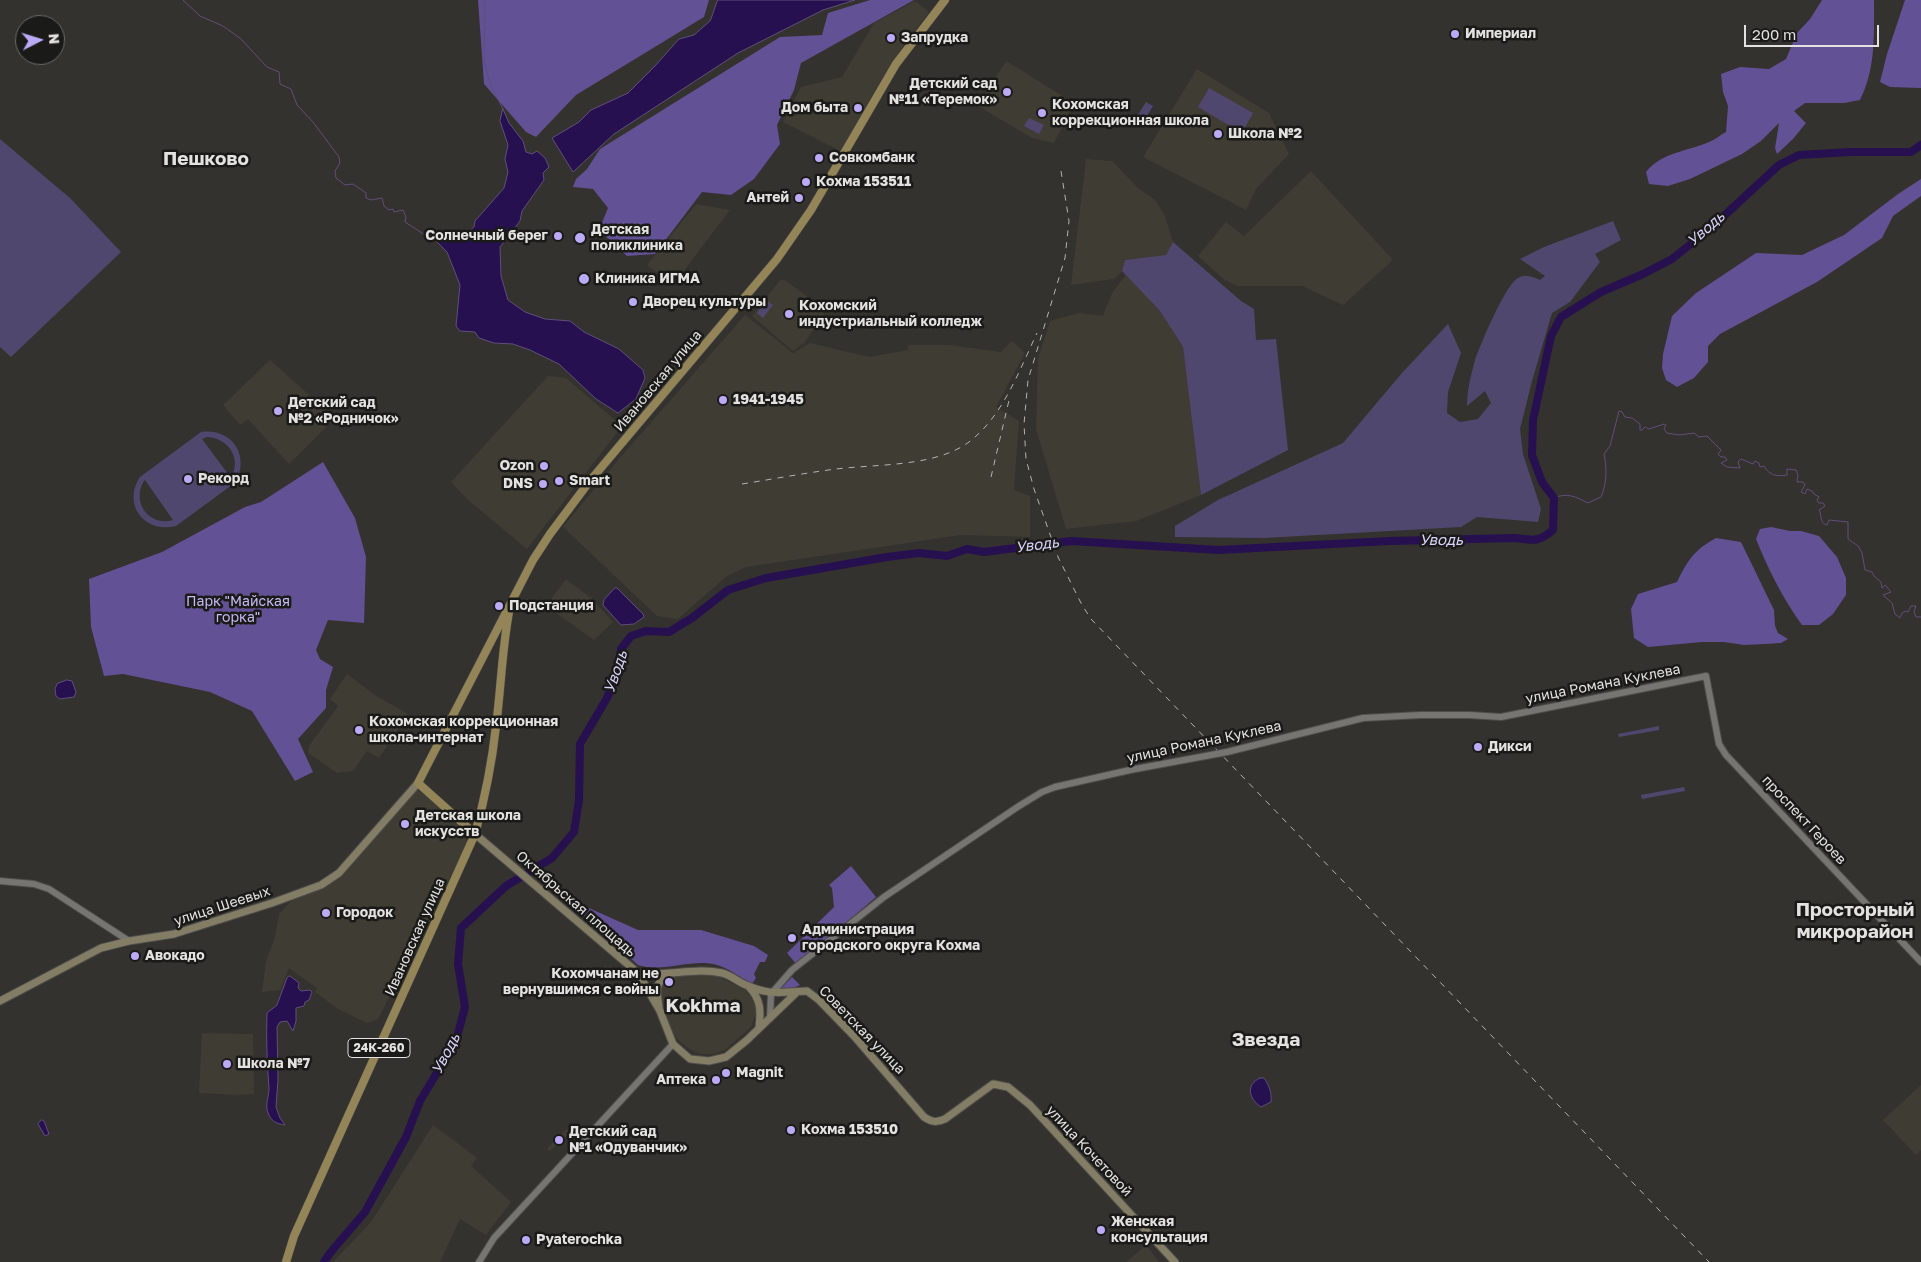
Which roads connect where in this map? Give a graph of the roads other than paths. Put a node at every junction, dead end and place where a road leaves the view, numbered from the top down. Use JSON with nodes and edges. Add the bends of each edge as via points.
{"nodes":[{"id":1,"x":945,"y":0,"type":"edge"},
{"id":2,"x":510,"y":605,"type":"junction"},
{"id":3,"x":488,"y":646,"type":"junction"},
{"id":4,"x":503,"y":654,"type":"junction"},
{"id":5,"x":1706,"y":676,"type":"joint"},
{"id":6,"x":418,"y":783,"type":"junction"},
{"id":7,"x":475,"y":834,"type":"junction"},
{"id":8,"x":0,"y":881,"type":"edge"},
{"id":9,"x":129,"y":941,"type":"junction"},
{"id":10,"x":1921,"y":962,"type":"edge"},
{"id":11,"x":638,"y":973,"type":"junction"},
{"id":12,"x":673,"y":974,"type":"junction"},
{"id":13,"x":746,"y":985,"type":"junction"},
{"id":14,"x":798,"y":991,"type":"junction"},
{"id":15,"x":771,"y":994,"type":"junction"},
{"id":16,"x":0,"y":1001,"type":"edge"},
{"id":17,"x":660,"y":1010,"type":"junction"},
{"id":18,"x":770,"y":1018,"type":"junction"},
{"id":19,"x":759,"y":1028,"type":"junction"},
{"id":20,"x":674,"y":1044,"type":"junction"},
{"id":21,"x":1000,"y":1084,"type":"joint"},
{"id":22,"x":286,"y":1262,"type":"edge"},
{"id":23,"x":479,"y":1262,"type":"edge"},
{"id":24,"x":1175,"y":1262,"type":"edge"}],
"edges":[{"from":1,"to":2,"type":"main road","name":"Ивановская улица","number":"24К-260","via":[[896,64],[793,236],[761,279],[589,482],[533,560]]},
{"from":2,"to":3,"type":"main road","name":"Ивановская улица"},
{"from":2,"to":4,"type":"main road","name":"Ивановская улица","number":"24К-260"},
{"from":3,"to":4,"type":"main road","via":[[496,646]]},
{"from":3,"to":6,"type":"main road","name":"Ивановская улица"},
{"from":4,"to":7,"type":"main road","name":"Ивановская улица","number":"24К-260","via":[[493,752]]},
{"from":5,"to":10,"type":"street","name":"проспект Героев","via":[[1718,744],[1726,755]]},
{"from":5,"to":15,"type":"street","name":"улица Романа Куклева","bridge":true,"via":[[1502,717],[1430,715],[1363,718],[1227,752],[1055,787],[1019,806],[884,897],[792,970]]},
{"from":6,"to":7,"type":"main road"},
{"from":6,"to":9,"type":"main road","name":"улица Шеевых","via":[[339,873],[322,885],[163,937]]},
{"from":7,"to":11,"type":"main road","name":"Октябрьская площадь"},
{"from":7,"to":22,"type":"main road","name":"Ивановская улица","number":"24К-260","via":[[294,1236]]},
{"from":8,"to":9,"type":"street","via":[[50,889]]},
{"from":9,"to":16,"type":"main road","name":"улица Шеевых","via":[[102,948]]},
{"from":11,"to":12,"type":"main road","name":"Советская улица"},
{"from":11,"to":17,"type":"main road","name":"Октябрьская площадь"},
{"from":12,"to":13,"type":"main road","name":"Советская улица","via":[[703,971],[724,974]]},
{"from":12,"to":17,"type":"main road","via":[[660,979],[658,984]]},
{"from":13,"to":15,"type":"main road","name":"Советская улица"},
{"from":13,"to":19,"type":"main road","via":[[760,1004]]},
{"from":14,"to":15,"type":"main road","name":"Советская улица"},
{"from":14,"to":18,"type":"main road"},
{"from":14,"to":21,"type":"main road","name":"Советская улица","via":[[807,991],[819,1000],[924,1117],[936,1122],[945,1120],[988,1086]]},
{"from":15,"to":18,"type":"street"},
{"from":17,"to":20,"type":"main road"},
{"from":18,"to":19,"type":"main road"},
{"from":19,"to":20,"type":"main road","via":[[726,1057],[709,1061],[690,1059]]},
{"from":20,"to":23,"type":"street","via":[[494,1238]]},
{"from":21,"to":24,"type":"main road","name":"улица Кочетовой","via":[[1030,1105]]}]}
